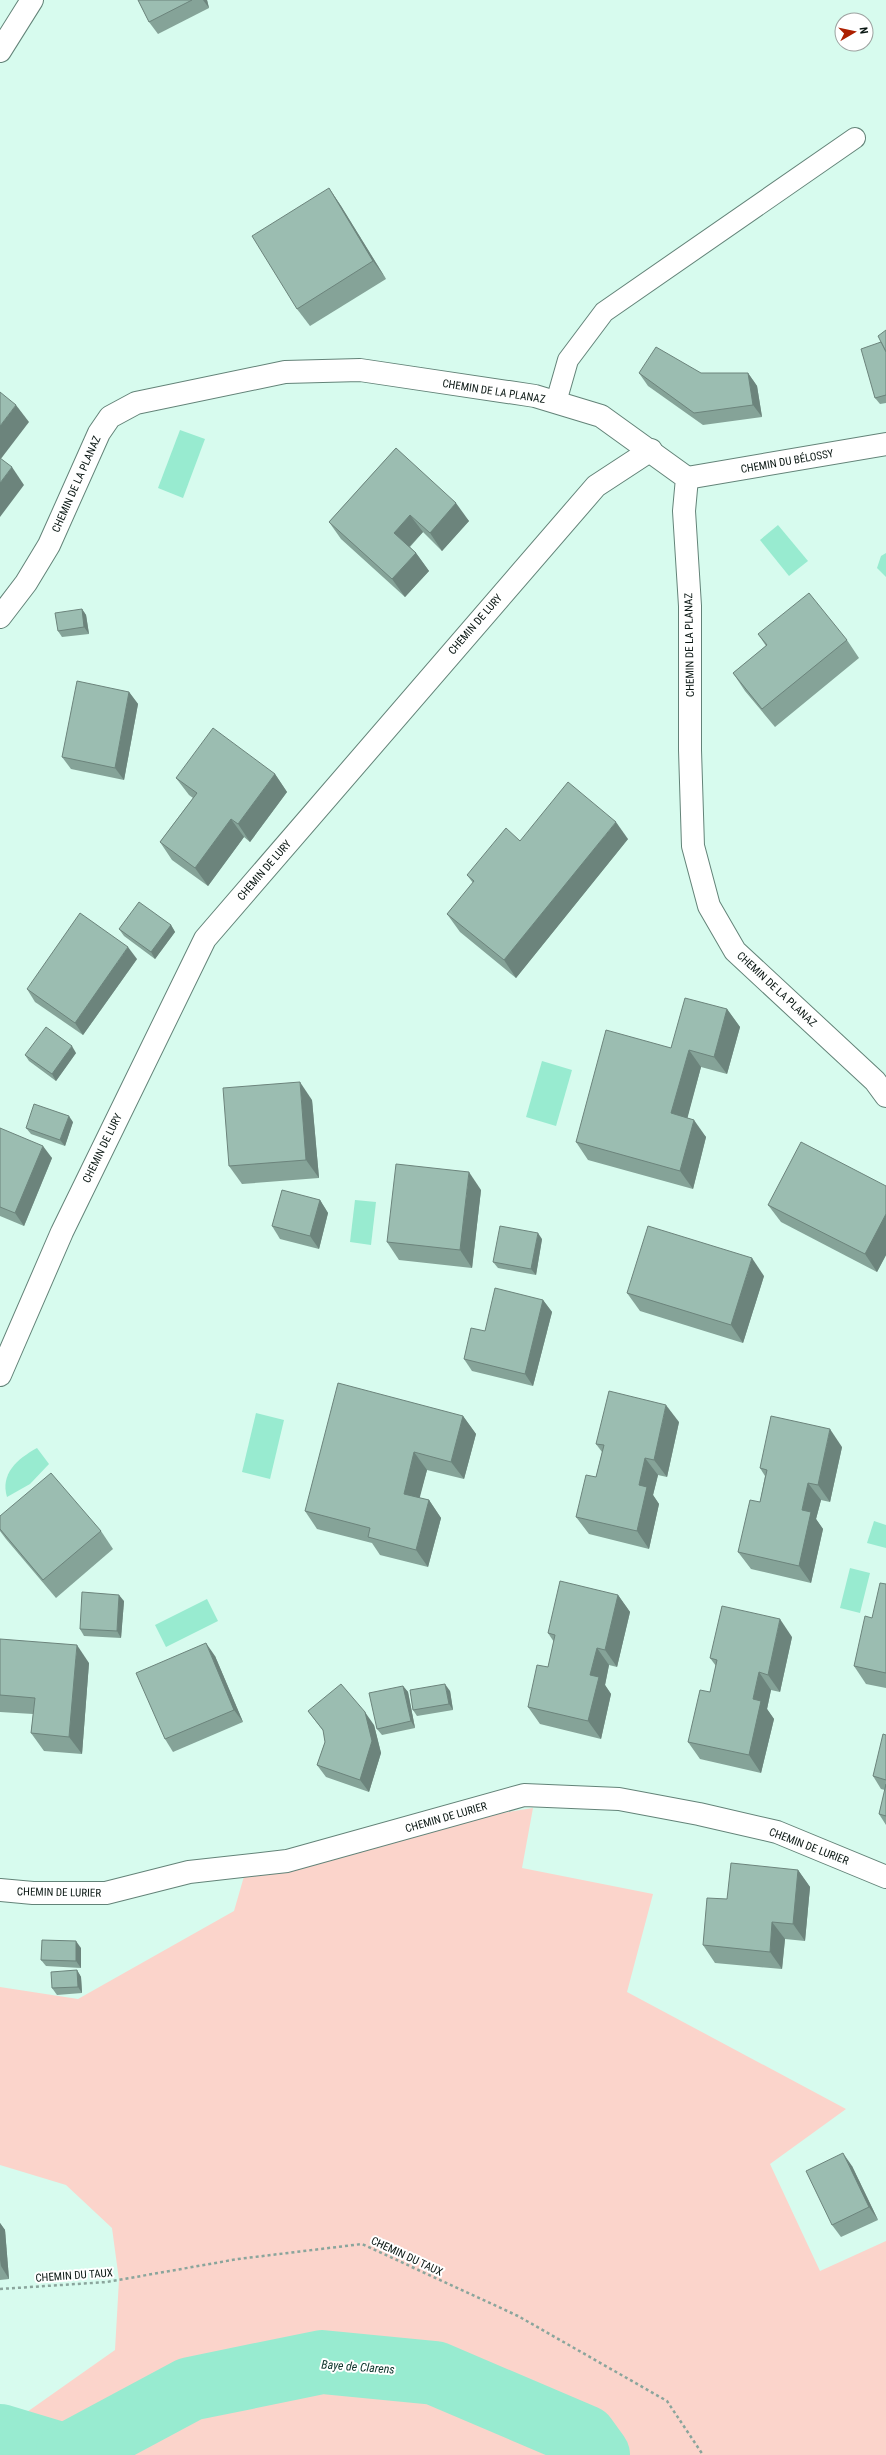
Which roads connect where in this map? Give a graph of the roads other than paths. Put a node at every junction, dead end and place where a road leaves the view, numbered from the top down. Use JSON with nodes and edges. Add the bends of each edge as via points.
{"nodes":[{"id":1,"x":32,"y":0,"type":"edge"},
{"id":2,"x":0,"y":51,"type":"edge"},
{"id":3,"x":855,"y":138,"type":"dead end"},
{"id":4,"x":556,"y":402,"type":"junction"},
{"id":5,"x":886,"y":444,"type":"edge"},
{"id":6,"x":651,"y":450,"type":"junction"},
{"id":7,"x":688,"y":478,"type":"junction"},
{"id":8,"x":0,"y":617,"type":"edge"},
{"id":9,"x":886,"y":1096,"type":"edge"},
{"id":10,"x":0,"y":1375,"type":"edge"},
{"id":11,"x":886,"y":1877,"type":"edge"},
{"id":12,"x":0,"y":1890,"type":"edge"}],
"edges":[{"from":1,"to":2,"type":"street"},
{"from":3,"to":4,"type":"lane","via":[[604,312],[568,360]]},
{"from":4,"to":6,"type":"street","name":"CHEMIN DE LA PLANAZ","via":[[601,416]]},
{"from":4,"to":8,"type":"street","name":"CHEMIN DE LA PLANAZ","via":[[535,396],[360,370],[285,372],[136,403],[110,417],[99,433],[49,545],[26,583]]},
{"from":5,"to":7,"type":"street","name":"CHEMIN DU BÉLOSSY"},
{"from":6,"to":7,"type":"street","name":"CHEMIN DE LA PLANAZ"},
{"from":6,"to":10,"type":"street","name":"CHEMIN DE LURY","via":[[596,486],[205,939],[62,1232]]},
{"from":7,"to":9,"type":"street","name":"CHEMIN DE LA PLANAZ","via":[[684,511],[690,606],[693,846],[709,906],[735,951],[875,1081]]},
{"from":11,"to":12,"type":"street","name":"CHEMIN DE LURIER","via":[[777,1832],[706,1815],[619,1799],[524,1795],[287,1861],[189,1872],[106,1893],[33,1893]]}]}
